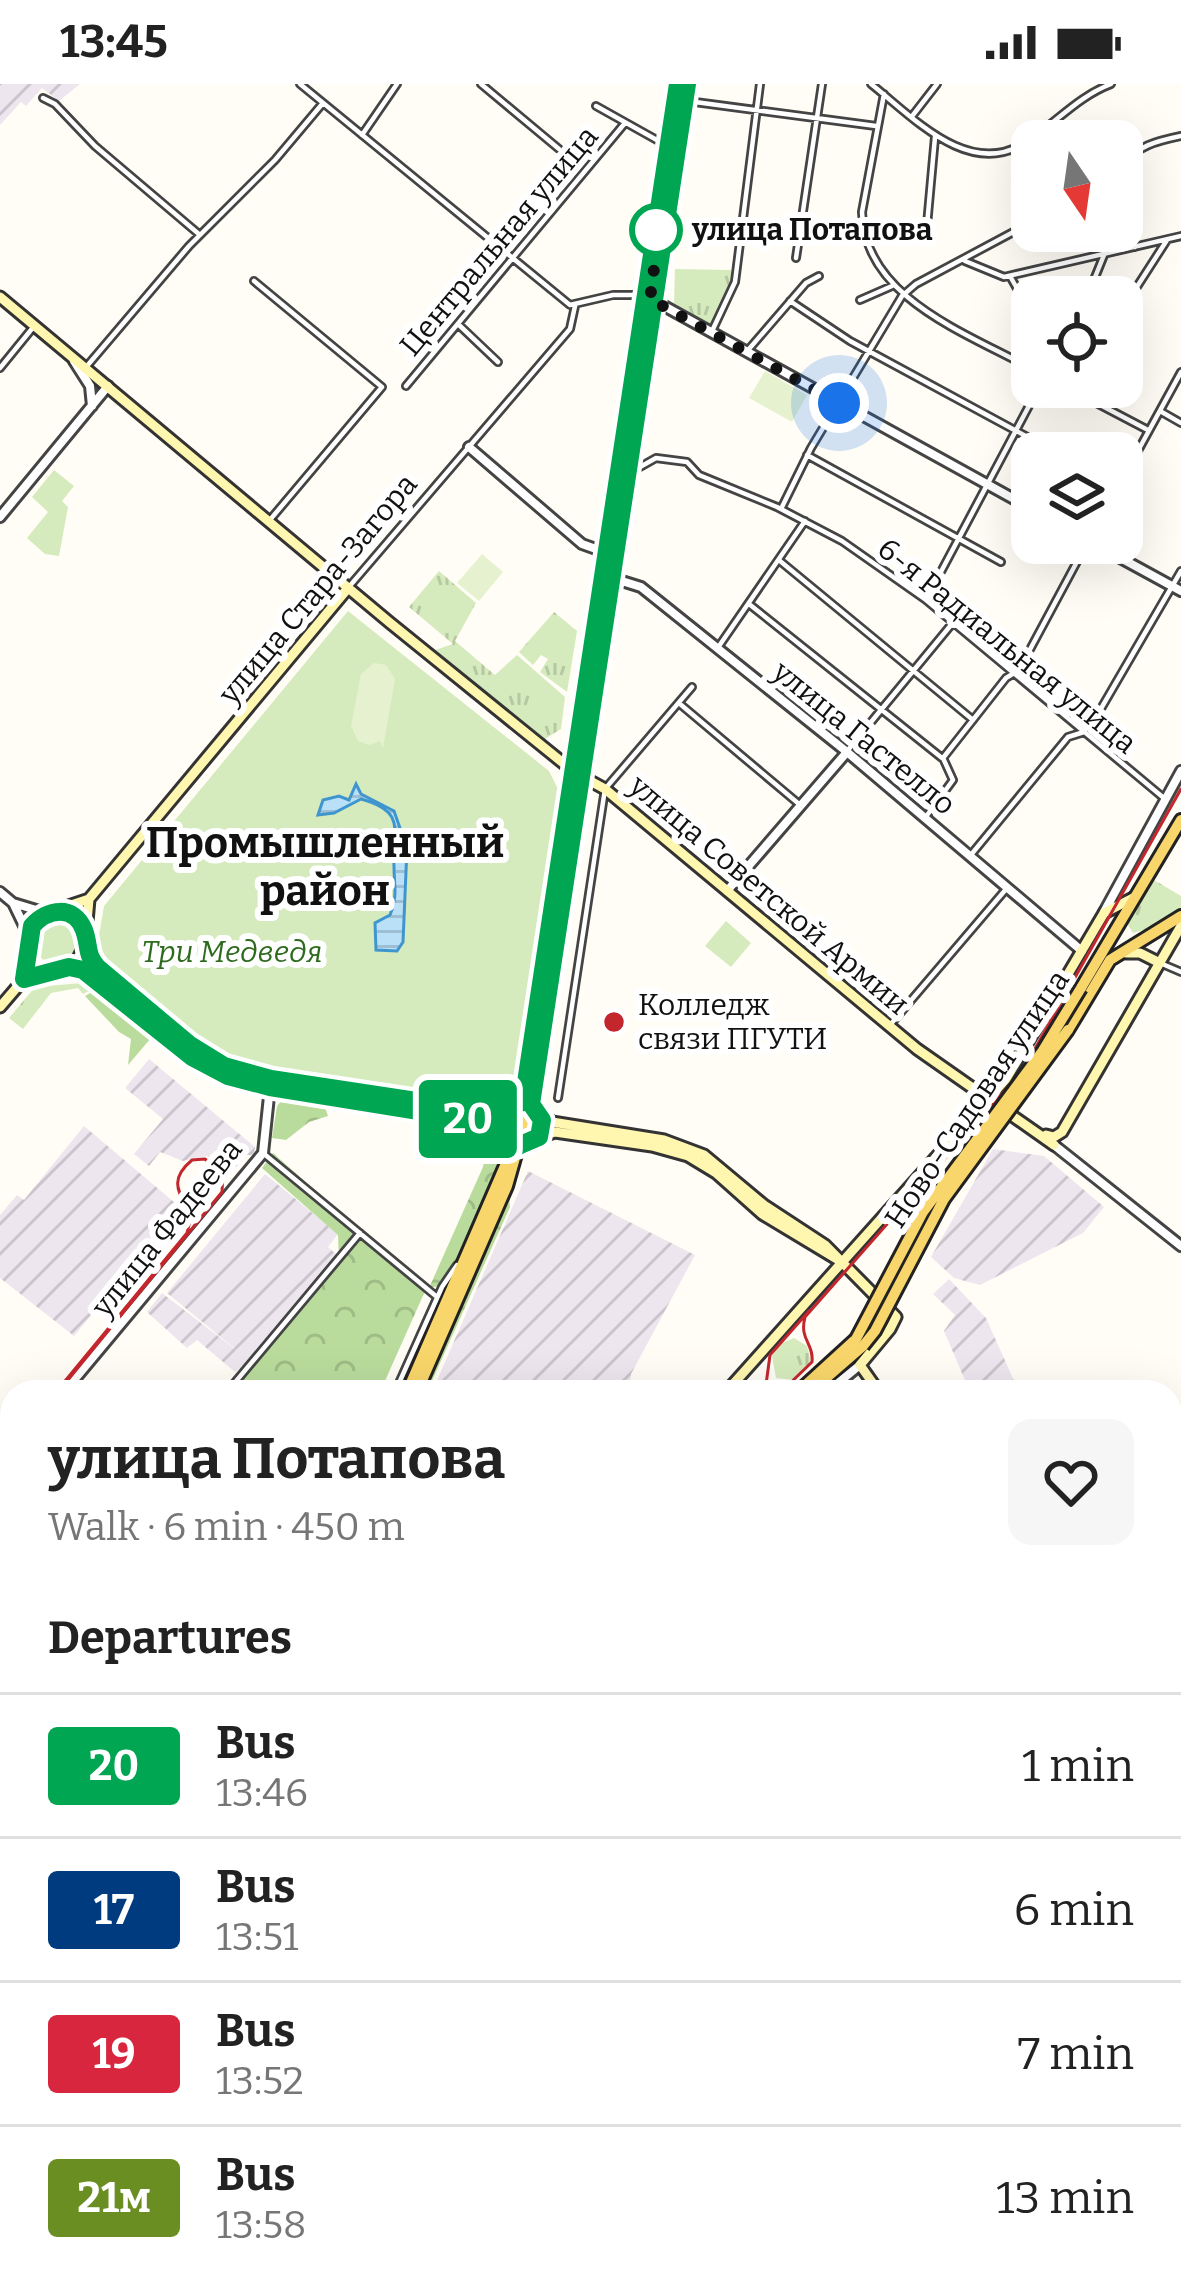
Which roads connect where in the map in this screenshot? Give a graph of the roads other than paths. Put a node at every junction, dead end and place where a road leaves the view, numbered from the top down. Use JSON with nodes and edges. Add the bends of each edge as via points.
{"nodes":[{"id":1,"x":300,"y":84,"type":"edge"},
{"id":2,"x":397,"y":84,"type":"edge"},
{"id":3,"x":481,"y":84,"type":"edge"},
{"id":4,"x":682,"y":84,"type":"edge"},
{"id":5,"x":760,"y":84,"type":"edge"},
{"id":6,"x":822,"y":84,"type":"edge"},
{"id":7,"x":871,"y":84,"type":"edge"},
{"id":8,"x":937,"y":84,"type":"edge"},
{"id":9,"x":1111,"y":84,"type":"edge"},
{"id":10,"x":1096,"y":87,"type":"edge"},
{"id":11,"x":884,"y":94,"type":"junction"},
{"id":12,"x":43,"y":98,"type":"dead end"},
{"id":13,"x":694,"y":102,"type":"dead end"},
{"id":14,"x":323,"y":103,"type":"junction"},
{"id":15,"x":596,"y":106,"type":"dead end"},
{"id":16,"x":757,"y":110,"type":"junction"},
{"id":17,"x":913,"y":115,"type":"junction"},
{"id":18,"x":816,"y":117,"type":"junction"},
{"id":19,"x":625,"y":122,"type":"junction"},
{"id":20,"x":876,"y":126,"type":"junction"},
{"id":21,"x":362,"y":135,"type":"junction"},
{"id":22,"x":1181,"y":136,"type":"edge"},
{"id":23,"x":935,"y":137,"type":"junction"},
{"id":24,"x":669,"y":147,"type":"junction"},
{"id":25,"x":1143,"y":148,"type":"edge"},
{"id":26,"x":559,"y":149,"type":"dead end"},
{"id":27,"x":927,"y":225,"type":"dead end"},
{"id":28,"x":1011,"y":234,"type":"edge"},
{"id":29,"x":200,"y":235,"type":"junction"},
{"id":30,"x":1181,"y":236,"type":"edge"},
{"id":31,"x":1167,"y":240,"type":"junction"},
{"id":32,"x":1143,"y":246,"type":"edge"},
{"id":33,"x":1117,"y":252,"type":"edge"},
{"id":34,"x":1104,"y":255,"type":"junction"},
{"id":35,"x":796,"y":258,"type":"dead end"},
{"id":36,"x":512,"y":260,"type":"junction"},
{"id":37,"x":965,"y":261,"type":"junction"},
{"id":38,"x":819,"y":276,"type":"dead end"},
{"id":39,"x":1096,"y":276,"type":"edge"},
{"id":40,"x":1010,"y":277,"type":"joint"},
{"id":41,"x":1143,"y":277,"type":"edge"},
{"id":42,"x":254,"y":281,"type":"dead end"},
{"id":43,"x":892,"y":286,"type":"junction"},
{"id":44,"x":902,"y":296,"type":"junction"},
{"id":45,"x":0,"y":297,"type":"edge"},
{"id":46,"x":650,"y":298,"type":"junction"},
{"id":47,"x":860,"y":300,"type":"dead end"},
{"id":48,"x":790,"y":301,"type":"junction"},
{"id":49,"x":575,"y":306,"type":"junction"},
{"id":50,"x":34,"y":325,"type":"junction"},
{"id":51,"x":458,"y":325,"type":"junction"},
{"id":52,"x":712,"y":333,"type":"junction"},
{"id":53,"x":869,"y":350,"type":"junction"},
{"id":54,"x":746,"y":352,"type":"junction"},
{"id":55,"x":70,"y":355,"type":"junction"},
{"id":56,"x":1011,"y":357,"type":"edge"},
{"id":57,"x":498,"y":362,"type":"dead end"},
{"id":58,"x":0,"y":368,"type":"edge"},
{"id":59,"x":86,"y":368,"type":"junction"},
{"id":60,"x":1181,"y":372,"type":"edge"},
{"id":61,"x":108,"y":386,"type":"junction"},
{"id":62,"x":406,"y":386,"type":"dead end"},
{"id":63,"x":839,"y":403,"type":"junction"},
{"id":64,"x":92,"y":406,"type":"junction"},
{"id":65,"x":1027,"y":408,"type":"edge"},
{"id":66,"x":1106,"y":408,"type":"edge"},
{"id":67,"x":1160,"y":411,"type":"junction"},
{"id":68,"x":1181,"y":423,"type":"edge"},
{"id":69,"x":1014,"y":430,"type":"junction"},
{"id":70,"x":1148,"y":430,"type":"junction"},
{"id":71,"x":1018,"y":432,"type":"edge"},
{"id":72,"x":1143,"y":440,"type":"edge"},
{"id":73,"x":469,"y":447,"type":"junction"},
{"id":74,"x":807,"y":455,"type":"junction"},
{"id":75,"x":627,"y":464,"type":"junction"},
{"id":76,"x":986,"y":484,"type":"junction"},
{"id":77,"x":1011,"y":498,"type":"edge"},
{"id":78,"x":781,"y":509,"type":"junction"},
{"id":79,"x":0,"y":517,"type":"edge"},
{"id":80,"x":269,"y":521,"type":"junction"},
{"id":81,"x":805,"y":521,"type":"junction"},
{"id":82,"x":959,"y":538,"type":"junction"},
{"id":83,"x":607,"y":553,"type":"junction"},
{"id":84,"x":780,"y":561,"type":"junction"},
{"id":85,"x":1001,"y":562,"type":"dead end"},
{"id":86,"x":1079,"y":564,"type":"edge"},
{"id":87,"x":1130,"y":564,"type":"edge"},
{"id":88,"x":1181,"y":571,"type":"edge"},
{"id":89,"x":609,"y":578,"type":"junction"},
{"id":90,"x":348,"y":588,"type":"junction"},
{"id":91,"x":1177,"y":589,"type":"edge"},
{"id":92,"x":926,"y":600,"type":"junction"},
{"id":93,"x":749,"y":604,"type":"junction"},
{"id":94,"x":952,"y":625,"type":"junction"},
{"id":95,"x":717,"y":649,"type":"junction"},
{"id":96,"x":914,"y":669,"type":"junction"},
{"id":97,"x":1015,"y":674,"type":"junction"},
{"id":98,"x":692,"y":687,"type":"dead end"},
{"id":99,"x":678,"y":702,"type":"junction"},
{"id":100,"x":881,"y":708,"type":"junction"},
{"id":101,"x":973,"y":720,"type":"junction"},
{"id":102,"x":1084,"y":732,"type":"junction"},
{"id":103,"x":847,"y":752,"type":"junction"},
{"id":104,"x":943,"y":758,"type":"junction"},
{"id":105,"x":1181,"y":771,"type":"edge"},
{"id":106,"x":577,"y":773,"type":"junction"},
{"id":107,"x":605,"y":789,"type":"junction"},
{"id":108,"x":1165,"y":799,"type":"junction"},
{"id":109,"x":800,"y":804,"type":"junction"},
{"id":110,"x":925,"y":818,"type":"junction"},
{"id":111,"x":1181,"y":820,"type":"edge"},
{"id":112,"x":970,"y":856,"type":"junction"},
{"id":113,"x":1007,"y":888,"type":"junction"},
{"id":114,"x":727,"y":891,"type":"junction"},
{"id":115,"x":0,"y":892,"type":"edge"},
{"id":116,"x":1138,"y":896,"type":"junction"},
{"id":117,"x":89,"y":899,"type":"junction"},
{"id":118,"x":13,"y":903,"type":"junction"},
{"id":119,"x":53,"y":912,"type":"junction"},
{"id":120,"x":1104,"y":913,"type":"junction"},
{"id":121,"x":1181,"y":916,"type":"edge"},
{"id":122,"x":1124,"y":919,"type":"junction"},
{"id":123,"x":1181,"y":926,"type":"edge"},
{"id":124,"x":85,"y":932,"type":"junction"},
{"id":125,"x":1144,"y":937,"type":"junction"},
{"id":126,"x":28,"y":940,"type":"junction"},
{"id":127,"x":85,"y":945,"type":"junction"},
{"id":128,"x":1082,"y":950,"type":"junction"},
{"id":129,"x":1110,"y":960,"type":"junction"},
{"id":130,"x":1160,"y":963,"type":"junction"},
{"id":131,"x":69,"y":967,"type":"junction"},
{"id":132,"x":54,"y":970,"type":"junction"},
{"id":133,"x":1181,"y":972,"type":"edge"},
{"id":134,"x":24,"y":979,"type":"junction"},
{"id":135,"x":1086,"y":990,"type":"junction"},
{"id":136,"x":0,"y":1007,"type":"edge"},
{"id":137,"x":889,"y":1027,"type":"junction"},
{"id":138,"x":270,"y":1083,"type":"junction"},
{"id":139,"x":320,"y":1091,"type":"junction"},
{"id":140,"x":558,"y":1098,"type":"dead end"},
{"id":141,"x":988,"y":1100,"type":"junction"},
{"id":142,"x":530,"y":1105,"type":"junction"},
{"id":143,"x":505,"y":1108,"type":"junction"},
{"id":144,"x":1074,"y":1113,"type":"junction"},
{"id":145,"x":1030,"y":1128,"type":"junction"},
{"id":146,"x":500,"y":1135,"type":"junction"},
{"id":147,"x":539,"y":1137,"type":"junction"},
{"id":148,"x":518,"y":1146,"type":"junction"},
{"id":149,"x":1059,"y":1149,"type":"junction"},
{"id":150,"x":263,"y":1153,"type":"junction"},
{"id":151,"x":485,"y":1226,"type":"junction"},
{"id":152,"x":360,"y":1233,"type":"junction"},
{"id":153,"x":475,"y":1240,"type":"junction"},
{"id":154,"x":1181,"y":1246,"type":"edge"},
{"id":155,"x":840,"y":1261,"type":"junction"},
{"id":156,"x":437,"y":1297,"type":"junction"},
{"id":157,"x":407,"y":1365,"type":"junction"},
{"id":158,"x":860,"y":1365,"type":"junction"},
{"id":159,"x":74,"y":1380,"type":"edge"},
{"id":160,"x":237,"y":1380,"type":"edge"},
{"id":161,"x":400,"y":1380,"type":"edge"},
{"id":162,"x":409,"y":1380,"type":"edge"},
{"id":163,"x":415,"y":1380,"type":"edge"},
{"id":164,"x":415,"y":1380,"type":"edge"},
{"id":165,"x":415,"y":1380,"type":"edge"},
{"id":166,"x":736,"y":1380,"type":"edge"},
{"id":167,"x":826,"y":1380,"type":"edge"},
{"id":168,"x":871,"y":1380,"type":"edge"}],
"edges":[{"from":1,"to":14,"type":"street"},
{"from":2,"to":21,"type":"street"},
{"from":3,"to":26,"type":"street"},
{"from":4,"to":24,"type":"main road"},
{"from":4,"to":46,"type":"main road"},
{"from":5,"to":16,"type":"street"},
{"from":6,"to":18,"type":"street"},
{"from":7,"to":11,"type":"street"},
{"from":8,"to":17,"type":"street"},
{"from":9,"to":10,"type":"street"},
{"from":10,"to":23,"type":"street","via":[[1011,150],[962,149]]},
{"from":11,"to":17,"type":"street"},
{"from":11,"to":20,"type":"street"},
{"from":12,"to":29,"type":"street"},
{"from":13,"to":16,"type":"street"},
{"from":14,"to":21,"type":"street"},
{"from":14,"to":29,"type":"street"},
{"from":15,"to":19,"type":"street"},
{"from":16,"to":18,"type":"street"},
{"from":16,"to":52,"type":"street","via":[[735,282]]},
{"from":17,"to":23,"type":"street"},
{"from":18,"to":20,"type":"street"},
{"from":18,"to":35,"type":"street"},
{"from":19,"to":24,"type":"street"},
{"from":19,"to":36,"type":"street","name":"Центральная улица"},
{"from":20,"to":43,"type":"street","via":[[863,230]]},
{"from":21,"to":36,"type":"street"},
{"from":22,"to":25,"type":"street"},
{"from":23,"to":27,"type":"street"},
{"from":24,"to":46,"type":"main road"},
{"from":28,"to":37,"type":"street"},
{"from":29,"to":59,"type":"street"},
{"from":30,"to":31,"type":"street"},
{"from":31,"to":32,"type":"street"},
{"from":31,"to":41,"type":"street"},
{"from":33,"to":34,"type":"street"},
{"from":34,"to":39,"type":"street"},
{"from":34,"to":40,"type":"street"},
{"from":36,"to":49,"type":"street"},
{"from":36,"to":51,"type":"street","name":"Центральная улица"},
{"from":37,"to":40,"type":"street"},
{"from":37,"to":44,"type":"street"},
{"from":38,"to":48,"type":"street"},
{"from":42,"to":80,"type":"street","name":"Центральная улица","via":[[381,389]]},
{"from":43,"to":44,"type":"street"},
{"from":43,"to":47,"type":"street"},
{"from":44,"to":53,"type":"street"},
{"from":44,"to":56,"type":"street"},
{"from":45,"to":50,"type":"main road","name":"улица Советской Армии"},
{"from":46,"to":49,"type":"street","via":[[613,295]]},
{"from":46,"to":52,"type":"street"},
{"from":46,"to":75,"type":"main road"},
{"from":46,"to":83,"type":"main road"},
{"from":48,"to":53,"type":"street"},
{"from":48,"to":54,"type":"street"},
{"from":49,"to":73,"type":"street","name":"улица Стара-Загора","via":[[570,329]]},
{"from":50,"to":55,"type":"main road","name":"улица Советской Армии"},
{"from":50,"to":58,"type":"street"},
{"from":51,"to":57,"type":"street"},
{"from":51,"to":62,"type":"street","name":"Центральная улица"},
{"from":52,"to":54,"type":"street"},
{"from":53,"to":63,"type":"street"},
{"from":53,"to":69,"type":"street"},
{"from":54,"to":63,"type":"street"},
{"from":55,"to":59,"type":"main road","name":"улица Советской Армии"},
{"from":55,"to":64,"type":"street","via":[[90,386]]},
{"from":59,"to":61,"type":"main road","name":"улица Советской Армии"},
{"from":60,"to":67,"type":"street"},
{"from":61,"to":64,"type":"street"},
{"from":61,"to":80,"type":"main road","name":"улица Советской Армии"},
{"from":63,"to":74,"type":"street"},
{"from":63,"to":76,"type":"street"},
{"from":64,"to":79,"type":"street"},
{"from":65,"to":69,"type":"street"},
{"from":66,"to":70,"type":"street"},
{"from":67,"to":68,"type":"street"},
{"from":67,"to":70,"type":"street"},
{"from":69,"to":71,"type":"street"},
{"from":69,"to":76,"type":"street"},
{"from":70,"to":72,"type":"street"},
{"from":73,"to":83,"type":"street","via":[[582,544]]},
{"from":73,"to":90,"type":"street","name":"улица Стара-Загора"},
{"from":74,"to":78,"type":"street"},
{"from":74,"to":82,"type":"street"},
{"from":75,"to":78,"type":"street","name":"6-я Радиальная улица","via":[[687,462],[699,475]]},
{"from":75,"to":89,"type":"main road"},
{"from":76,"to":77,"type":"street"},
{"from":76,"to":82,"type":"street"},
{"from":78,"to":81,"type":"street","name":"6-я Радиальная улица"},
{"from":80,"to":90,"type":"main road","name":"улица Советской Армии"},
{"from":81,"to":84,"type":"street"},
{"from":81,"to":92,"type":"street","name":"6-я Радиальная улица"},
{"from":82,"to":85,"type":"street"},
{"from":82,"to":92,"type":"street"},
{"from":83,"to":106,"type":"main road"},
{"from":84,"to":93,"type":"street"},
{"from":84,"to":96,"type":"street"},
{"from":86,"to":97,"type":"street"},
{"from":87,"to":91,"type":"street"},
{"from":88,"to":91,"type":"street"},
{"from":89,"to":95,"type":"street","name":"улица Гастелло","via":[[641,587]]},
{"from":89,"to":106,"type":"main road"},
{"from":90,"to":106,"type":"main road","name":"улица Советской Армии"},
{"from":90,"to":117,"type":"main road","name":"улица Стара-Загора"},
{"from":91,"to":102,"type":"street"},
{"from":92,"to":94,"type":"street","name":"6-я Радиальная улица"},
{"from":93,"to":95,"type":"street"},
{"from":93,"to":100,"type":"street"},
{"from":94,"to":96,"type":"street"},
{"from":94,"to":97,"type":"street","name":"6-я Радиальная улица"},
{"from":95,"to":103,"type":"street","name":"улица Гастелло"},
{"from":96,"to":100,"type":"street"},
{"from":96,"to":101,"type":"street"},
{"from":97,"to":101,"type":"street"},
{"from":97,"to":102,"type":"street","name":"6-я Радиальная улица"},
{"from":98,"to":99,"type":"street"},
{"from":99,"to":107,"type":"street"},
{"from":99,"to":109,"type":"street"},
{"from":100,"to":103,"type":"street"},
{"from":100,"to":104,"type":"street"},
{"from":101,"to":104,"type":"street"},
{"from":102,"to":108,"type":"street","name":"6-я Радиальная улица"},
{"from":102,"to":112,"type":"street","via":[[1068,737]]},
{"from":103,"to":109,"type":"street"},
{"from":103,"to":110,"type":"street","name":"улица Гастелло"},
{"from":104,"to":110,"type":"street","via":[[953,780]]},
{"from":105,"to":108,"type":"street"},
{"from":106,"to":107,"type":"main road","name":"улица Советской Армии"},
{"from":106,"to":142,"type":"main road"},
{"from":107,"to":114,"type":"main road","name":"улица Советской Армии"},
{"from":107,"to":140,"type":"street"},
{"from":108,"to":120,"type":"street"},
{"from":109,"to":114,"type":"street"},
{"from":110,"to":112,"type":"street","name":"улица Гастелло"},
{"from":111,"to":116,"type":"main road","name":"Ново-Садовая улица"},
{"from":112,"to":113,"type":"street","name":"улица Гастелло"},
{"from":113,"to":128,"type":"street","name":"улица Гастелло"},
{"from":113,"to":137,"type":"street"},
{"from":114,"to":137,"type":"main road","name":"улица Советской Армии"},
{"from":115,"to":118,"type":"street"},
{"from":116,"to":120,"type":"main road"},
{"from":116,"to":122,"type":"main road","name":"Ново-Садовая улица"},
{"from":117,"to":119,"type":"main road","name":"улица Стара-Загора"},
{"from":117,"to":124,"type":"main road"},
{"from":118,"to":119,"type":"street"},
{"from":118,"to":126,"type":"street"},
{"from":119,"to":124,"type":"main road"},
{"from":119,"to":126,"type":"main road","via":[[32,926]]},
{"from":120,"to":128,"type":"main road"},
{"from":121,"to":125,"type":"main road","name":"Ново-Садовая улица"},
{"from":122,"to":125,"type":"main road","via":[[1129,933]]},
{"from":122,"to":135,"type":"main road","name":"Ново-Садовая улица"},
{"from":123,"to":130,"type":"main road"},
{"from":124,"to":127,"type":"main road"},
{"from":125,"to":129,"type":"main road","name":"Ново-Садовая улица"},
{"from":126,"to":132,"type":"main road","via":[[38,962]]},
{"from":126,"to":134,"type":"main road"},
{"from":127,"to":131,"type":"main road"},
{"from":127,"to":138,"type":"street","via":[[98,968],[208,1058]]},
{"from":128,"to":141,"type":"main road"},
{"from":129,"to":130,"type":"main road","via":[[1136,951]]},
{"from":129,"to":135,"type":"main road","name":"Ново-Садовая улица"},
{"from":130,"to":133,"type":"street"},
{"from":130,"to":144,"type":"main road"},
{"from":131,"to":132,"type":"main road"},
{"from":131,"to":138,"type":"street","via":[[88,973],[212,1069]]},
{"from":132,"to":134,"type":"main road"},
{"from":134,"to":136,"type":"main road"},
{"from":135,"to":167,"type":"main road","name":"Ново-Садовая улица","bridge":true,"via":[[923,1212],[866,1325]]},
{"from":137,"to":141,"type":"main road","name":"улица Советской Армии"},
{"from":138,"to":139,"type":"street"},
{"from":138,"to":150,"type":"street","name":"улица Фадеева"},
{"from":139,"to":143,"type":"street"},
{"from":139,"to":146,"type":"street","via":[[487,1122]]},
{"from":141,"to":145,"type":"main road","name":"улица Советской Армии"},
{"from":141,"to":155,"type":"main road"},
{"from":142,"to":143,"type":"main road"},
{"from":142,"to":147,"type":"main road","via":[[542,1124]]},
{"from":142,"to":148,"type":"main road"},
{"from":142,"to":155,"type":"main road","via":[[549,1121],[697,1151]]},
{"from":143,"to":146,"type":"main road"},
{"from":144,"to":145,"type":"main road","via":[[1057,1136]]},
{"from":144,"to":149,"type":"street"},
{"from":145,"to":149,"type":"main road","name":"улица Советской Армии"},
{"from":146,"to":148,"type":"main road"},
{"from":147,"to":148,"type":"main road"},
{"from":147,"to":155,"type":"main road","via":[[555,1132],[688,1156]]},
{"from":148,"to":151,"type":"main road"},
{"from":148,"to":153,"type":"main road"},
{"from":148,"to":163,"type":"main road"},
{"from":149,"to":154,"type":"street","name":"улица Советской Армии"},
{"from":150,"to":152,"type":"street"},
{"from":150,"to":159,"type":"street","name":"улица Фадеева"},
{"from":151,"to":153,"type":"street"},
{"from":151,"to":164,"type":"main road"},
{"from":152,"to":156,"type":"street"},
{"from":152,"to":160,"type":"street"},
{"from":153,"to":156,"type":"street"},
{"from":153,"to":165,"type":"main road"},
{"from":155,"to":158,"type":"main road","via":[[896,1317]]},
{"from":155,"to":166,"type":"main road"},
{"from":156,"to":157,"type":"street"},
{"from":157,"to":161,"type":"street"},
{"from":157,"to":162,"type":"street"},
{"from":158,"to":167,"type":"street"},
{"from":158,"to":168,"type":"main road"}]}
